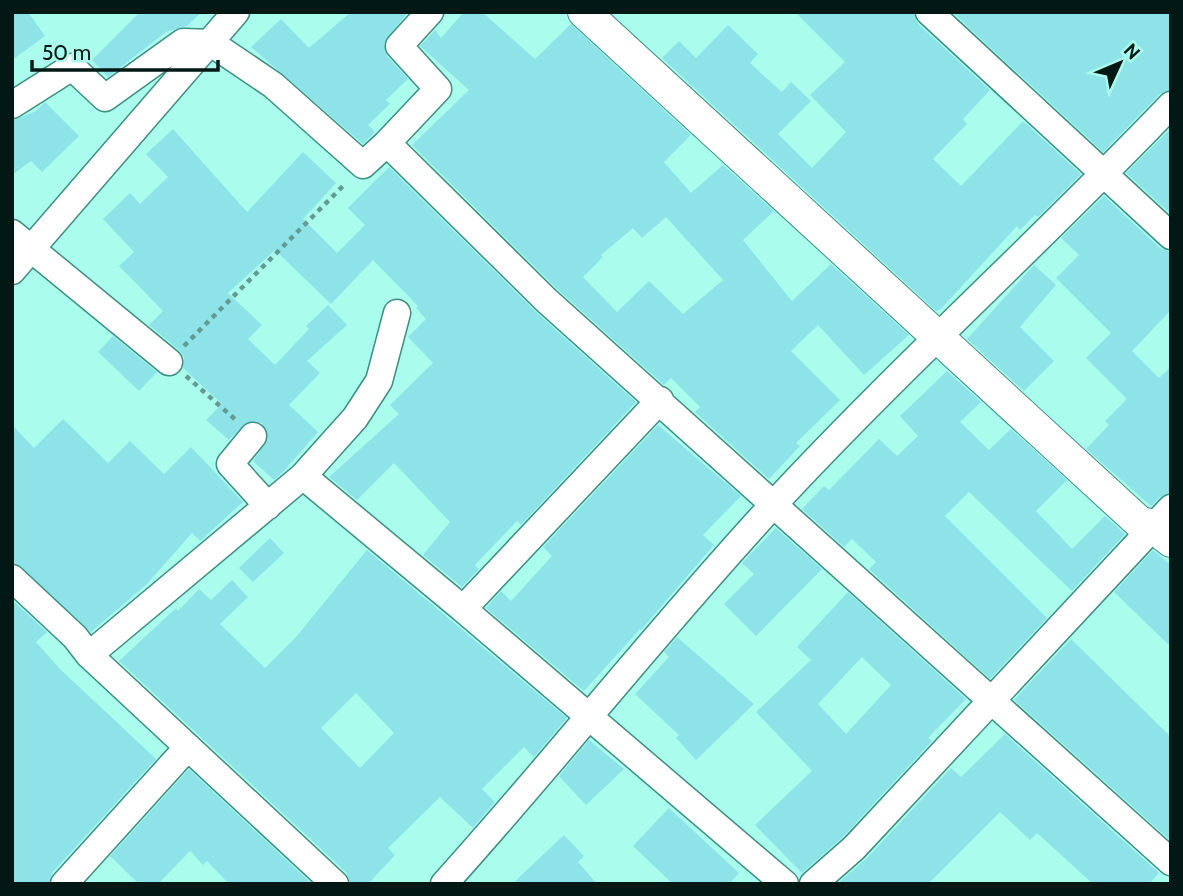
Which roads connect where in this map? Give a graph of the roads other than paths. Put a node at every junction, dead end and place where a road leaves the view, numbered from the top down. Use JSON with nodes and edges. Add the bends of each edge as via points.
{"nodes":[{"id":1,"x":236,"y":12,"type":"edge"},
{"id":2,"x":430,"y":12,"type":"edge"},
{"id":3,"x":929,"y":12,"type":"edge"},
{"id":4,"x":587,"y":13,"type":"edge"},
{"id":5,"x":211,"y":43,"type":"junction"},
{"id":6,"x":12,"y":105,"type":"edge"},
{"id":7,"x":1171,"y":105,"type":"edge"},
{"id":8,"x":387,"y":143,"type":"junction"},
{"id":9,"x":1104,"y":175,"type":"junction"},
{"id":10,"x":1171,"y":236,"type":"edge"},
{"id":11,"x":22,"y":241,"type":"edge"},
{"id":12,"x":12,"y":271,"type":"edge"},
{"id":13,"x":397,"y":313,"type":"dead end"},
{"id":14,"x":937,"y":335,"type":"junction"},
{"id":15,"x":169,"y":362,"type":"road end"},
{"id":16,"x":660,"y":400,"type":"junction"},
{"id":17,"x":253,"y":436,"type":"road end"},
{"id":18,"x":303,"y":475,"type":"junction"},
{"id":19,"x":775,"y":503,"type":"junction"},
{"id":20,"x":268,"y":506,"type":"junction"},
{"id":21,"x":1165,"y":525,"type":"edge"},
{"id":22,"x":12,"y":578,"type":"edge"},
{"id":23,"x":463,"y":609,"type":"junction"},
{"id":24,"x":89,"y":655,"type":"junction"},
{"id":25,"x":991,"y":700,"type":"junction"},
{"id":26,"x":588,"y":716,"type":"junction"},
{"id":27,"x":188,"y":747,"type":"junction"},
{"id":28,"x":1171,"y":862,"type":"edge"},
{"id":29,"x":64,"y":884,"type":"edge"},
{"id":30,"x":335,"y":884,"type":"edge"},
{"id":31,"x":444,"y":884,"type":"edge"},
{"id":32,"x":785,"y":884,"type":"edge"},
{"id":33,"x":813,"y":884,"type":"edge"}],
"edges":[{"from":1,"to":5,"type":"street"},
{"from":2,"to":8,"type":"street","via":[[399,46],[439,89]]},
{"from":3,"to":9,"type":"street"},
{"from":4,"to":14,"type":"main road"},
{"from":5,"to":6,"type":"street","via":[[183,42],[105,98],[72,67]]},
{"from":5,"to":8,"type":"street","via":[[273,85],[363,165]]},
{"from":5,"to":11,"type":"street"},
{"from":7,"to":9,"type":"street"},
{"from":8,"to":16,"type":"street","via":[[546,300]]},
{"from":9,"to":10,"type":"street"},
{"from":9,"to":14,"type":"street"},
{"from":11,"to":12,"type":"street"},
{"from":11,"to":15,"type":"street"},
{"from":13,"to":18,"type":"street","via":[[379,381],[355,418]]},
{"from":14,"to":19,"type":"street"},
{"from":14,"to":21,"type":"main road","via":[[1139,522]]},
{"from":16,"to":19,"type":"street"},
{"from":16,"to":23,"type":"street"},
{"from":17,"to":20,"type":"street","via":[[230,464]]},
{"from":18,"to":20,"type":"street"},
{"from":18,"to":23,"type":"street"},
{"from":19,"to":25,"type":"street"},
{"from":19,"to":26,"type":"street"},
{"from":20,"to":24,"type":"street"},
{"from":21,"to":25,"type":"street"},
{"from":22,"to":24,"type":"street"},
{"from":23,"to":26,"type":"street"},
{"from":24,"to":27,"type":"street"},
{"from":25,"to":28,"type":"street"},
{"from":25,"to":33,"type":"street","via":[[854,848]]},
{"from":26,"to":31,"type":"street"},
{"from":26,"to":32,"type":"street"},
{"from":27,"to":29,"type":"street"},
{"from":27,"to":30,"type":"street"}]}
